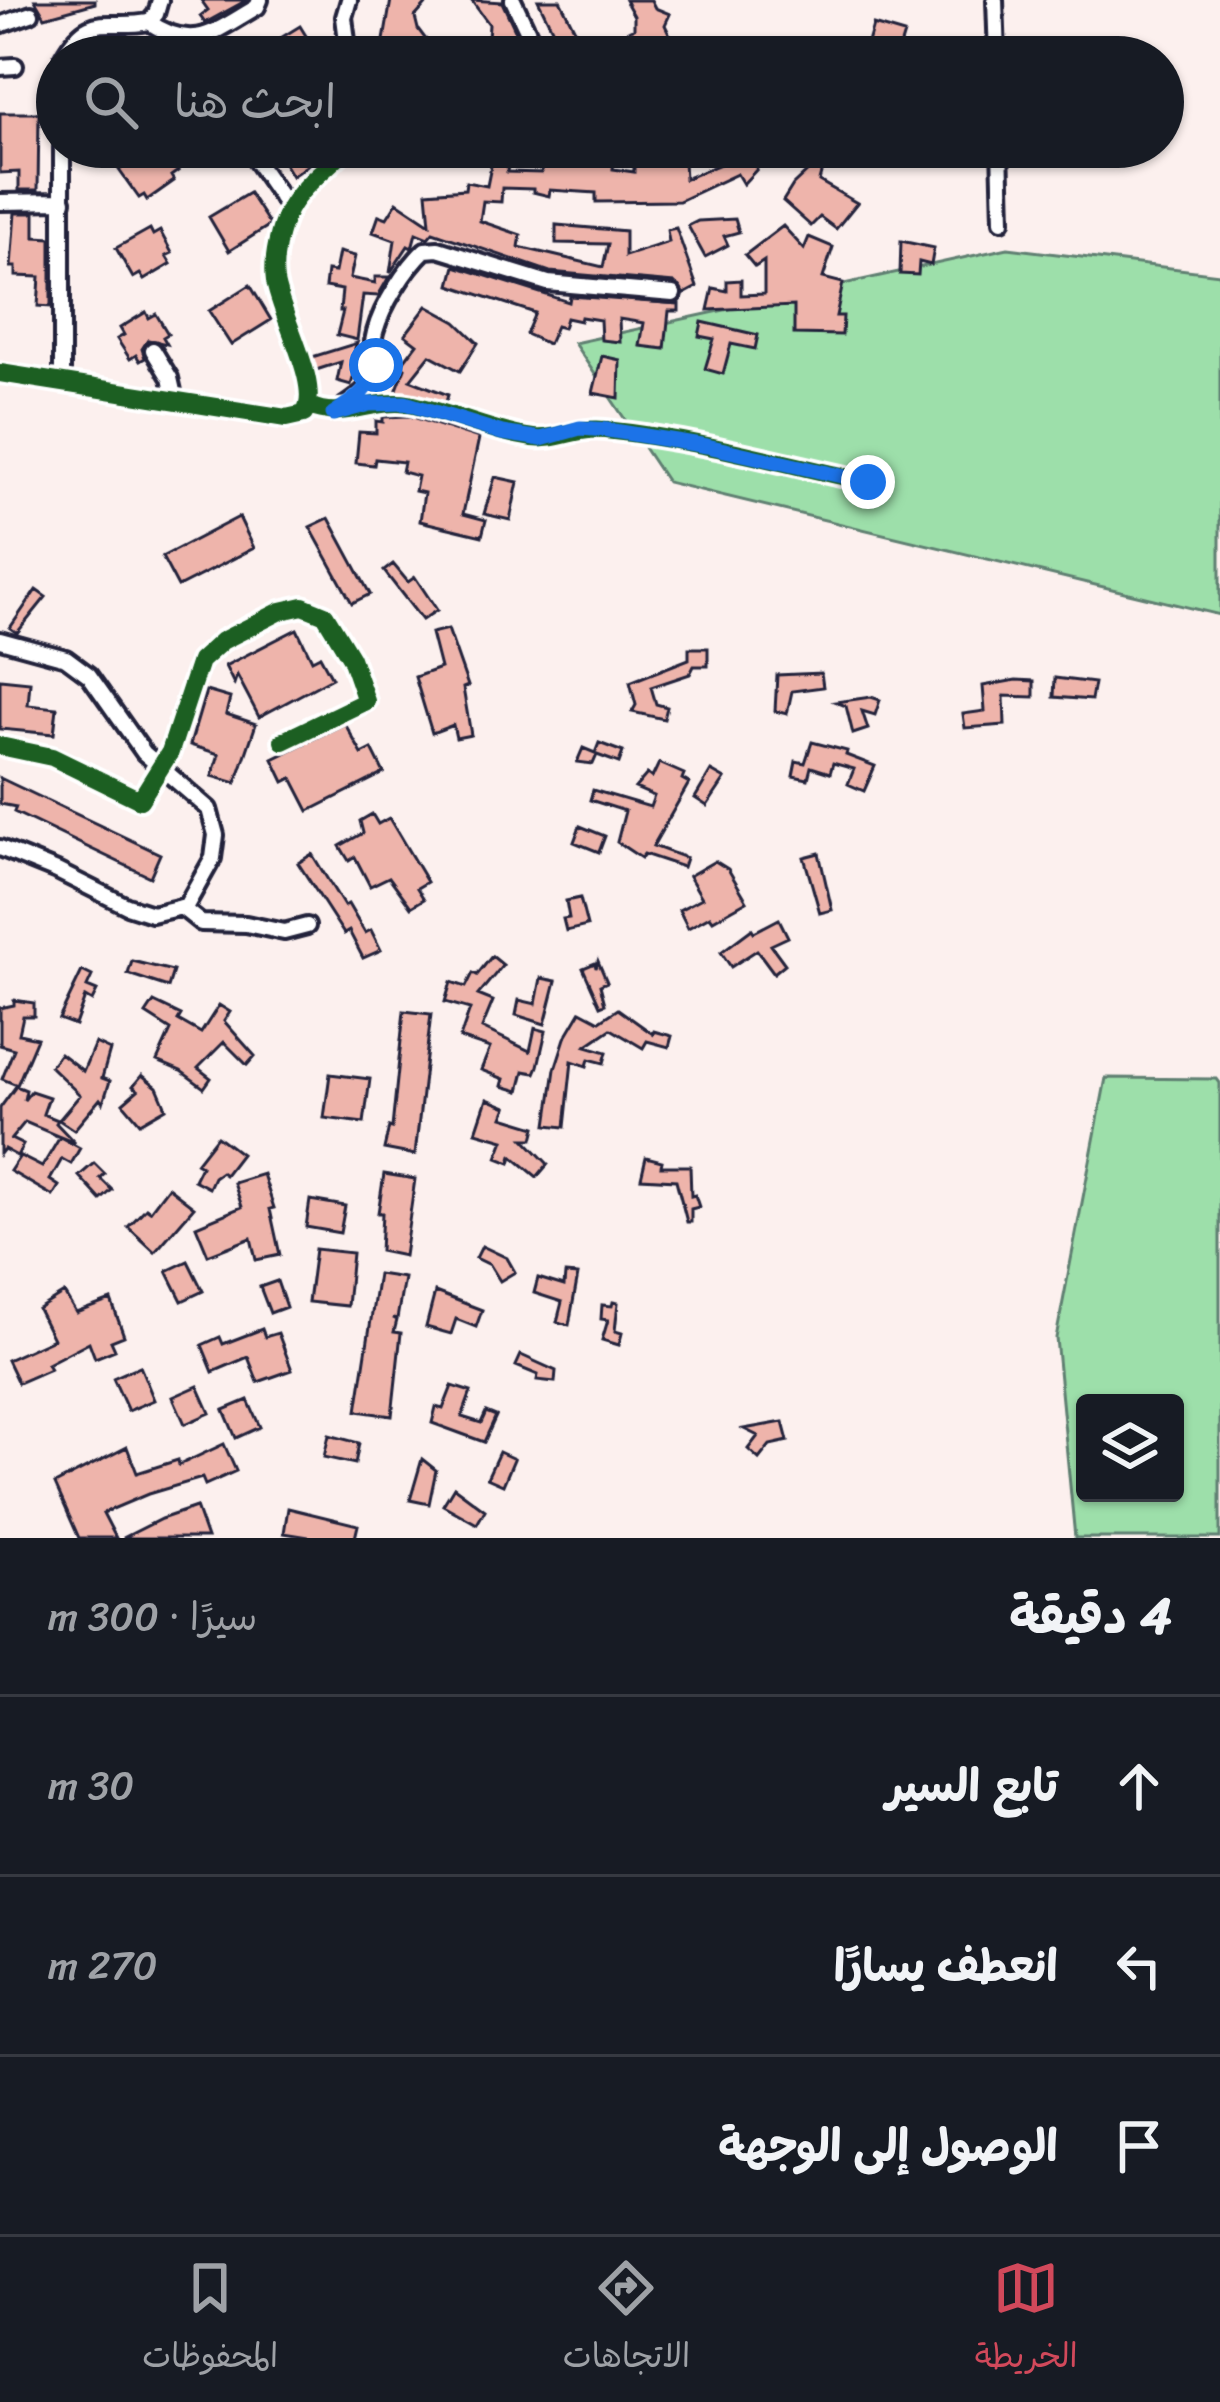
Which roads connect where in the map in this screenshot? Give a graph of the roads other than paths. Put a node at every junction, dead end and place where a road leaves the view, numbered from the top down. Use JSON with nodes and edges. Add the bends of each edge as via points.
{"nodes":[{"id":1,"x":160,"y":0,"type":"edge"},
{"id":2,"x":260,"y":0,"type":"edge"},
{"id":3,"x":349,"y":0,"type":"edge"},
{"id":4,"x":513,"y":0,"type":"edge"},
{"id":5,"x":995,"y":0,"type":"edge"},
{"id":6,"x":31,"y":14,"type":"dead end"},
{"id":7,"x":148,"y":22,"type":"junction"},
{"id":8,"x":0,"y":25,"type":"edge"},
{"id":9,"x":77,"y":36,"type":"edge"},
{"id":10,"x":178,"y":36,"type":"edge"},
{"id":11,"x":202,"y":36,"type":"edge"},
{"id":12,"x":345,"y":36,"type":"edge"},
{"id":13,"x":530,"y":36,"type":"edge"},
{"id":14,"x":996,"y":36,"type":"edge"},
{"id":15,"x":62,"y":168,"type":"edge"},
{"id":16,"x":261,"y":168,"type":"edge"},
{"id":17,"x":324,"y":168,"type":"edge"},
{"id":18,"x":1001,"y":168,"type":"edge"},
{"id":19,"x":63,"y":201,"type":"junction"},
{"id":20,"x":0,"y":202,"type":"edge"},
{"id":21,"x":289,"y":209,"type":"junction"},
{"id":22,"x":1002,"y":221,"type":"dead end"},
{"id":23,"x":673,"y":294,"type":"dead end"},
{"id":24,"x":153,"y":350,"type":"dead end"},
{"id":25,"x":0,"y":373,"type":"edge"},
{"id":26,"x":62,"y":382,"type":"junction"},
{"id":27,"x":175,"y":400,"type":"junction"},
{"id":28,"x":310,"y":406,"type":"junction"},
{"id":29,"x":333,"y":414,"type":"junction"},
{"id":30,"x":868,"y":482,"type":"dead end"},
{"id":31,"x":0,"y":640,"type":"edge"},
{"id":32,"x":283,"y":741,"type":"dead end"},
{"id":33,"x":0,"y":746,"type":"edge"},
{"id":34,"x":162,"y":769,"type":"junction"},
{"id":35,"x":0,"y":848,"type":"edge"},
{"id":36,"x":182,"y":907,"type":"junction"},
{"id":37,"x":307,"y":926,"type":"dead end"}],
"edges":[{"from":1,"to":7,"type":"street"},
{"from":2,"to":11,"type":"street"},
{"from":3,"to":12,"type":"street"},
{"from":4,"to":13,"type":"street"},
{"from":5,"to":14,"type":"street"},
{"from":6,"to":8,"type":"street"},
{"from":7,"to":9,"type":"street","via":[[95,23]]},
{"from":7,"to":10,"type":"street"},
{"from":15,"to":19,"type":"street"},
{"from":16,"to":21,"type":"street"},
{"from":17,"to":21,"type":"street"},
{"from":18,"to":22,"type":"street"},
{"from":19,"to":20,"type":"street"},
{"from":19,"to":26,"type":"street"},
{"from":21,"to":28,"type":"street","via":[[274,278]]},
{"from":23,"to":29,"type":"street","via":[[548,283],[425,250],[378,322],[373,381]]},
{"from":24,"to":27,"type":"street"},
{"from":25,"to":26,"type":"street"},
{"from":26,"to":27,"type":"street"},
{"from":27,"to":28,"type":"street","via":[[286,418]]},
{"from":28,"to":29,"type":"street"},
{"from":29,"to":30,"type":"street","via":[[405,403],[502,433],[541,439],[608,430]]},
{"from":31,"to":34,"type":"street","via":[[35,646],[88,674]]},
{"from":32,"to":34,"type":"street","via":[[366,700],[325,615],[303,605],[200,661]]},
{"from":33,"to":34,"type":"street","via":[[52,757],[140,800]]},
{"from":34,"to":36,"type":"street","via":[[209,809],[216,835],[213,858]]},
{"from":35,"to":36,"type":"street","via":[[127,906],[152,914]]},
{"from":36,"to":37,"type":"street","via":[[201,923],[284,932]]}]}
